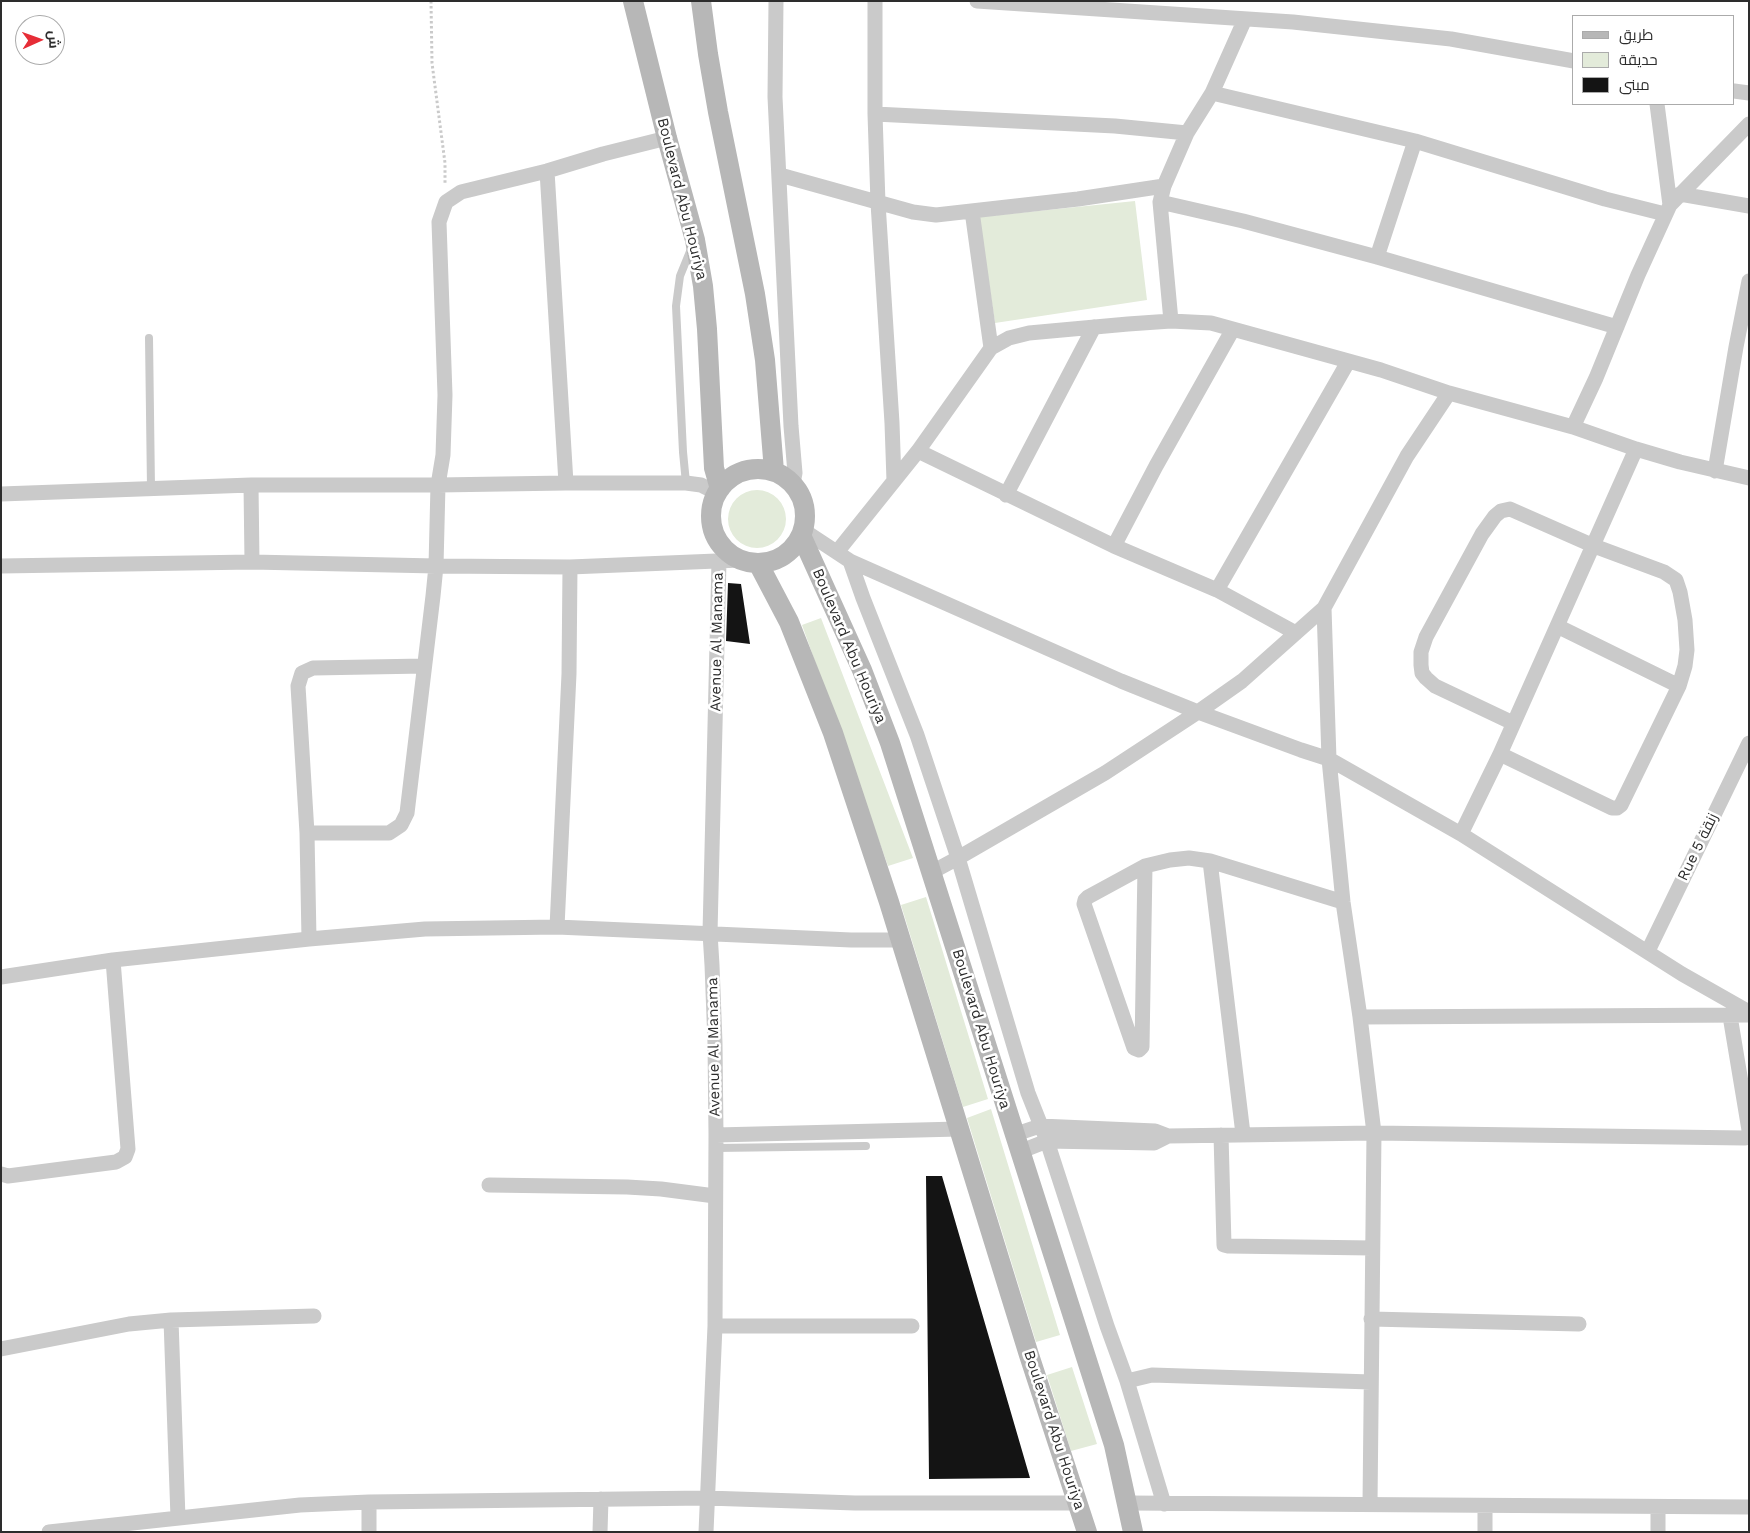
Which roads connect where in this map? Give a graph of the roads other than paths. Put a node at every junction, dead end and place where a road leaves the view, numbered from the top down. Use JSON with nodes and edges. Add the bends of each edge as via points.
{"nodes":[{"id":1,"x":634,"y":1,"type":"edge"},
{"id":2,"x":701,"y":1,"type":"edge"},
{"id":3,"x":776,"y":1,"type":"edge"},
{"id":4,"x":875,"y":1,"type":"edge"},
{"id":5,"x":978,"y":1,"type":"edge"},
{"id":6,"x":1076,"y":4,"type":"edge"},
{"id":7,"x":1245,"y":19,"type":"junction"},
{"id":8,"x":1572,"y":61,"type":"edge"},
{"id":9,"x":1735,"y":91,"type":"edge"},
{"id":10,"x":1212,"y":93,"type":"junction"},
{"id":11,"x":1749,"y":93,"type":"edge"},
{"id":12,"x":1657,"y":105,"type":"edge"},
{"id":13,"x":875,"y":114,"type":"junction"},
{"id":14,"x":1749,"y":124,"type":"edge"},
{"id":15,"x":1187,"y":133,"type":"junction"},
{"id":16,"x":667,"y":138,"type":"junction"},
{"id":17,"x":1415,"y":141,"type":"junction"},
{"id":18,"x":547,"y":171,"type":"junction"},
{"id":19,"x":780,"y":176,"type":"junction"},
{"id":20,"x":1164,"y":186,"type":"junction"},
{"id":21,"x":1680,"y":194,"type":"junction"},
{"id":22,"x":1160,"y":202,"type":"junction"},
{"id":23,"x":878,"y":203,"type":"junction"},
{"id":24,"x":1749,"y":206,"type":"edge"},
{"id":25,"x":1668,"y":209,"type":"junction"},
{"id":26,"x":972,"y":211,"type":"junction"},
{"id":27,"x":695,"y":240,"type":"junction"},
{"id":28,"x":1377,"y":257,"type":"junction"},
{"id":29,"x":1749,"y":281,"type":"edge"},
{"id":30,"x":1172,"y":321,"type":"junction"},
{"id":31,"x":1094,"y":327,"type":"junction"},
{"id":32,"x":1617,"y":327,"type":"junction"},
{"id":33,"x":1233,"y":329,"type":"junction"},
{"id":34,"x":149,"y":338,"type":"dead end"},
{"id":35,"x":991,"y":348,"type":"junction"},
{"id":36,"x":1742,"y":348,"type":"edge"},
{"id":37,"x":1348,"y":362,"type":"junction"},
{"id":38,"x":1449,"y":393,"type":"junction"},
{"id":39,"x":1573,"y":427,"type":"junction"},
{"id":40,"x":1636,"y":449,"type":"junction"},
{"id":41,"x":918,"y":451,"type":"junction"},
{"id":42,"x":1715,"y":470,"type":"junction"},
{"id":43,"x":774,"y":471,"type":"junction"},
{"id":44,"x":1749,"y":478,"type":"edge"},
{"id":45,"x":894,"y":481,"type":"junction"},
{"id":46,"x":566,"y":483,"type":"junction"},
{"id":47,"x":686,"y":483,"type":"junction"},
{"id":48,"x":793,"y":484,"type":"junction"},
{"id":49,"x":251,"y":485,"type":"junction"},
{"id":50,"x":438,"y":485,"type":"junction"},
{"id":51,"x":151,"y":488,"type":"junction"},
{"id":52,"x":718,"y":491,"type":"junction"},
{"id":53,"x":1,"y":494,"type":"edge"},
{"id":54,"x":1006,"y":495,"type":"junction"},
{"id":55,"x":802,"y":532,"type":"junction"},
{"id":56,"x":1114,"y":546,"type":"junction"},
{"id":57,"x":1594,"y":546,"type":"junction"},
{"id":58,"x":837,"y":552,"type":"junction"},
{"id":59,"x":850,"y":560,"type":"junction"},
{"id":60,"x":719,"y":561,"type":"junction"},
{"id":61,"x":750,"y":561,"type":"junction"},
{"id":62,"x":252,"y":562,"type":"junction"},
{"id":63,"x":1,"y":566,"type":"edge"},
{"id":64,"x":436,"y":566,"type":"junction"},
{"id":65,"x":570,"y":567,"type":"junction"},
{"id":66,"x":1218,"y":590,"type":"junction"},
{"id":67,"x":1324,"y":608,"type":"junction"},
{"id":68,"x":1557,"y":626,"type":"junction"},
{"id":69,"x":1296,"y":633,"type":"junction"},
{"id":70,"x":424,"y":666,"type":"junction"},
{"id":71,"x":1679,"y":686,"type":"junction"},
{"id":72,"x":1198,"y":712,"type":"junction"},
{"id":73,"x":1513,"y":723,"type":"junction"},
{"id":74,"x":1749,"y":743,"type":"edge"},
{"id":75,"x":1500,"y":754,"type":"junction"},
{"id":76,"x":1329,"y":759,"type":"junction"},
{"id":77,"x":307,"y":834,"type":"junction"},
{"id":78,"x":1461,"y":834,"type":"junction"},
{"id":79,"x":958,"y":858,"type":"junction"},
{"id":80,"x":1210,"y":861,"type":"junction"},
{"id":81,"x":1145,"y":866,"type":"junction"},
{"id":82,"x":932,"y":872,"type":"junction"},
{"id":83,"x":1343,"y":902,"type":"junction"},
{"id":84,"x":557,"y":928,"type":"junction"},
{"id":85,"x":710,"y":933,"type":"junction"},
{"id":86,"x":309,"y":939,"type":"junction"},
{"id":87,"x":899,"y":940,"type":"junction"},
{"id":88,"x":1648,"y":951,"type":"junction"},
{"id":89,"x":113,"y":960,"type":"junction"},
{"id":90,"x":1,"y":976,"type":"edge"},
{"id":91,"x":1749,"y":1013,"type":"edge"},
{"id":92,"x":1730,"y":1016,"type":"junction"},
{"id":93,"x":1360,"y":1017,"type":"junction"},
{"id":94,"x":1040,"y":1126,"type":"junction"},
{"id":95,"x":959,"y":1129,"type":"junction"},
{"id":96,"x":1749,"y":1130,"type":"edge"},
{"id":97,"x":1374,"y":1133,"type":"junction"},
{"id":98,"x":1243,"y":1134,"type":"junction"},
{"id":99,"x":1221,"y":1135,"type":"junction"},
{"id":100,"x":1749,"y":1135,"type":"edge"},
{"id":101,"x":1168,"y":1136,"type":"junction"},
{"id":102,"x":1047,"y":1141,"type":"junction"},
{"id":103,"x":716,"y":1142,"type":"junction"},
{"id":104,"x":1016,"y":1143,"type":"junction"},
{"id":105,"x":866,"y":1146,"type":"dead end"},
{"id":106,"x":1,"y":1174,"type":"edge"},
{"id":107,"x":489,"y":1185,"type":"dead end"},
{"id":108,"x":715,"y":1196,"type":"junction"},
{"id":109,"x":1372,"y":1248,"type":"junction"},
{"id":110,"x":314,"y":1316,"type":"dead end"},
{"id":111,"x":1371,"y":1319,"type":"junction"},
{"id":112,"x":171,"y":1320,"type":"junction"},
{"id":113,"x":1579,"y":1324,"type":"dead end"},
{"id":114,"x":714,"y":1326,"type":"junction"},
{"id":115,"x":912,"y":1326,"type":"dead end"},
{"id":116,"x":1,"y":1350,"type":"edge"},
{"id":117,"x":1126,"y":1381,"type":"junction"},
{"id":118,"x":1371,"y":1382,"type":"junction"},
{"id":119,"x":707,"y":1498,"type":"junction"},
{"id":120,"x":601,"y":1499,"type":"junction"},
{"id":121,"x":369,"y":1502,"type":"junction"},
{"id":122,"x":1078,"y":1503,"type":"junction"},
{"id":123,"x":1127,"y":1503,"type":"junction"},
{"id":124,"x":1370,"y":1503,"type":"junction"},
{"id":125,"x":1164,"y":1504,"type":"junction"},
{"id":126,"x":1485,"y":1506,"type":"junction"},
{"id":127,"x":1658,"y":1507,"type":"junction"},
{"id":128,"x":1749,"y":1507,"type":"edge"},
{"id":129,"x":178,"y":1518,"type":"junction"},
{"id":130,"x":105,"y":1529,"type":"edge"},
{"id":131,"x":49,"y":1532,"type":"edge"},
{"id":132,"x":369,"y":1532,"type":"edge"},
{"id":133,"x":600,"y":1532,"type":"edge"},
{"id":134,"x":706,"y":1532,"type":"edge"},
{"id":135,"x":1087,"y":1532,"type":"edge"},
{"id":136,"x":1132,"y":1532,"type":"edge"},
{"id":137,"x":1485,"y":1532,"type":"edge"},
{"id":138,"x":1658,"y":1532,"type":"edge"}],
"edges":[{"from":1,"to":16,"type":"main road","name":"Boulevard Abu Houriya"},
{"from":2,"to":43,"type":"main road","via":[[718,112],[755,294],[765,360]]},
{"from":3,"to":19,"type":"street","via":[[775,97]]},
{"from":4,"to":13,"type":"street"},
{"from":5,"to":6,"type":"street"},
{"from":6,"to":7,"type":"street"},
{"from":7,"to":8,"type":"street","via":[[1451,39]]},
{"from":7,"to":10,"type":"street"},
{"from":9,"to":11,"type":"street"},
{"from":10,"to":15,"type":"street"},
{"from":10,"to":17,"type":"street"},
{"from":12,"to":25,"type":"street"},
{"from":13,"to":15,"type":"street","via":[[1114,126]]},
{"from":13,"to":23,"type":"street"},
{"from":14,"to":21,"type":"street"},
{"from":15,"to":20,"type":"street"},
{"from":16,"to":18,"type":"street"},
{"from":16,"to":27,"type":"main road","name":"Boulevard Abu Houriya"},
{"from":17,"to":25,"type":"street","via":[[1606,199]]},
{"from":17,"to":28,"type":"street"},
{"from":18,"to":46,"type":"street"},
{"from":18,"to":50,"type":"street","via":[[461,192],[446,202],[439,222],[445,395],[443,455]]},
{"from":19,"to":23,"type":"street"},
{"from":19,"to":48,"type":"street"},
{"from":20,"to":22,"type":"street"},
{"from":20,"to":26,"type":"street"},
{"from":21,"to":24,"type":"street"},
{"from":21,"to":25,"type":"street"},
{"from":22,"to":28,"type":"street"},
{"from":22,"to":30,"type":"street"},
{"from":23,"to":26,"type":"street","via":[[936,215]]},
{"from":23,"to":45,"type":"street"},
{"from":25,"to":32,"type":"street"},
{"from":26,"to":35,"type":"street"},
{"from":27,"to":47,"type":"lane","via":[[680,276],[676,306]]},
{"from":27,"to":52,"type":"main road","name":"Boulevard Abu Houriya","via":[[707,329]]},
{"from":28,"to":32,"type":"street"},
{"from":29,"to":36,"type":"street"},
{"from":30,"to":31,"type":"street"},
{"from":30,"to":33,"type":"street","via":[[1212,323]]},
{"from":31,"to":35,"type":"street","via":[[1029,333],[1009,338]]},
{"from":31,"to":54,"type":"street"},
{"from":32,"to":39,"type":"street"},
{"from":33,"to":37,"type":"street"},
{"from":33,"to":56,"type":"street"},
{"from":34,"to":51,"type":"lane"},
{"from":35,"to":41,"type":"street"},
{"from":36,"to":42,"type":"street"},
{"from":37,"to":38,"type":"street"},
{"from":37,"to":66,"type":"street"},
{"from":38,"to":39,"type":"street"},
{"from":38,"to":67,"type":"street","via":[[1407,456]]},
{"from":39,"to":40,"type":"street"},
{"from":40,"to":42,"type":"street"},
{"from":40,"to":57,"type":"street"},
{"from":41,"to":45,"type":"street"},
{"from":41,"to":54,"type":"street"},
{"from":42,"to":44,"type":"street"},
{"from":43,"to":48,"type":"main road"},
{"from":43,"to":52,"type":"main road","via":[[758,468],[742,472]]},
{"from":45,"to":58,"type":"street"},
{"from":46,"to":47,"type":"street"},
{"from":46,"to":50,"type":"street"},
{"from":47,"to":52,"type":"street"},
{"from":48,"to":55,"type":"main road","via":[[805,508]]},
{"from":49,"to":50,"type":"street"},
{"from":49,"to":51,"type":"street"},
{"from":49,"to":62,"type":"street"},
{"from":50,"to":64,"type":"street"},
{"from":51,"to":53,"type":"street"},
{"from":52,"to":61,"type":"main road","via":[[711,515],[714,532],[727,551]]},
{"from":54,"to":56,"type":"street"},
{"from":55,"to":58,"type":"street"},
{"from":55,"to":61,"type":"main road","via":[[796,545],[783,556],[769,562]]},
{"from":55,"to":82,"type":"main road","name":"Boulevard Abu Houriya","via":[[890,743]]},
{"from":56,"to":66,"type":"street"},
{"from":57,"to":68,"type":"street"},
{"from":57,"to":71,"type":"street","via":[[1664,572],[1676,580],[1685,620],[1687,650]]},
{"from":57,"to":73,"type":"street","via":[[1510,509],[1501,510],[1482,534],[1426,637],[1421,665],[1426,678],[1435,686]]},
{"from":58,"to":59,"type":"street"},
{"from":59,"to":72,"type":"street"},
{"from":59,"to":79,"type":"street","via":[[917,735]]},
{"from":60,"to":61,"type":"street"},
{"from":60,"to":65,"type":"street"},
{"from":60,"to":85,"type":"street","name":"Avenue Al Manama"},
{"from":61,"to":87,"type":"main road","name":"Boulevard Abu Houriya","via":[[789,622],[827,716]]},
{"from":62,"to":63,"type":"street"},
{"from":62,"to":64,"type":"street"},
{"from":64,"to":65,"type":"street"},
{"from":64,"to":70,"type":"street"},
{"from":65,"to":84,"type":"street","via":[[567,730]]},
{"from":66,"to":69,"type":"street"},
{"from":67,"to":69,"type":"street"},
{"from":67,"to":76,"type":"street"},
{"from":68,"to":71,"type":"street"},
{"from":68,"to":73,"type":"street"},
{"from":69,"to":72,"type":"street","via":[[1242,681]]},
{"from":70,"to":77,"type":"street","via":[[407,813],[401,825],[389,833]]},
{"from":70,"to":77,"type":"street","via":[[313,668],[302,673],[298,686]]},
{"from":71,"to":75,"type":"street","via":[[1617,808]]},
{"from":72,"to":76,"type":"street"},
{"from":72,"to":79,"type":"street","via":[[1105,773]]},
{"from":73,"to":75,"type":"street"},
{"from":74,"to":88,"type":"street","name":"Rue 5 زنقة"},
{"from":75,"to":78,"type":"street"},
{"from":76,"to":78,"type":"street"},
{"from":76,"to":83,"type":"street"},
{"from":77,"to":86,"type":"street"},
{"from":78,"to":88,"type":"street"},
{"from":79,"to":82,"type":"street"},
{"from":79,"to":94,"type":"street"},
{"from":80,"to":81,"type":"street","via":[[1189,858]]},
{"from":80,"to":83,"type":"street"},
{"from":80,"to":98,"type":"street"},
{"from":81,"to":81,"type":"street","via":[[1142,1046],[1139,1050],[1134,1048],[1084,900]]},
{"from":82,"to":104,"type":"main road","name":"Boulevard Abu Houriya"},
{"from":83,"to":93,"type":"street"},
{"from":84,"to":85,"type":"street"},
{"from":84,"to":86,"type":"street","via":[[425,929]]},
{"from":85,"to":87,"type":"street"},
{"from":85,"to":103,"type":"street","name":"Avenue Al Manama"},
{"from":86,"to":89,"type":"street"},
{"from":87,"to":95,"type":"main road","name":"Boulevard Abu Houriya"},
{"from":88,"to":91,"type":"street"},
{"from":89,"to":90,"type":"street"},
{"from":89,"to":106,"type":"street","via":[[128,1149],[125,1157],[116,1162],[8,1176]]},
{"from":91,"to":92,"type":"street"},
{"from":92,"to":93,"type":"street"},
{"from":92,"to":96,"type":"street"},
{"from":93,"to":97,"type":"street"},
{"from":94,"to":101,"type":"street","via":[[1153,1130]]},
{"from":94,"to":102,"type":"street"},
{"from":94,"to":104,"type":"street"},
{"from":95,"to":103,"type":"street"},
{"from":95,"to":122,"type":"main road","name":"Boulevard Abu Houriya"},
{"from":97,"to":98,"type":"street"},
{"from":97,"to":100,"type":"street","via":[[1744,1138]]},
{"from":97,"to":109,"type":"street"},
{"from":98,"to":99,"type":"street"},
{"from":99,"to":101,"type":"street"},
{"from":99,"to":109,"type":"street","via":[[1224,1245]]},
{"from":101,"to":102,"type":"street","via":[[1154,1143]]},
{"from":102,"to":104,"type":"street"},
{"from":102,"to":117,"type":"street"},
{"from":103,"to":105,"type":"lane"},
{"from":103,"to":108,"type":"street","name":"Avenue Al Manama"},
{"from":104,"to":123,"type":"main road","name":"Boulevard Abu Houriya","via":[[1114,1445]]},
{"from":107,"to":108,"type":"street","via":[[626,1187]]},
{"from":108,"to":114,"type":"street","name":"Avenue Al Manama"},
{"from":109,"to":111,"type":"street"},
{"from":110,"to":112,"type":"street"},
{"from":111,"to":113,"type":"street"},
{"from":111,"to":118,"type":"street"},
{"from":112,"to":116,"type":"street","via":[[129,1324]]},
{"from":112,"to":129,"type":"street"},
{"from":114,"to":115,"type":"street"},
{"from":114,"to":119,"type":"street","name":"Avenue Al Manama"},
{"from":117,"to":118,"type":"street","via":[[1152,1375]]},
{"from":117,"to":125,"type":"street"},
{"from":118,"to":124,"type":"street"},
{"from":119,"to":120,"type":"street"},
{"from":119,"to":122,"type":"street","via":[[856,1503]]},
{"from":119,"to":134,"type":"street","name":"Avenue Al Manama"},
{"from":120,"to":121,"type":"street"},
{"from":120,"to":133,"type":"street"},
{"from":121,"to":129,"type":"street","via":[[300,1505]]},
{"from":121,"to":132,"type":"street"},
{"from":122,"to":135,"type":"main road","name":"Boulevard Abu Houriya"},
{"from":123,"to":125,"type":"street"},
{"from":123,"to":136,"type":"main road","name":"Boulevard Abu Houriya"},
{"from":124,"to":125,"type":"street"},
{"from":124,"to":126,"type":"street"},
{"from":126,"to":127,"type":"street"},
{"from":126,"to":137,"type":"street"},
{"from":127,"to":128,"type":"street"},
{"from":127,"to":138,"type":"street"},
{"from":129,"to":130,"type":"street"},
{"from":130,"to":131,"type":"street"}]}
